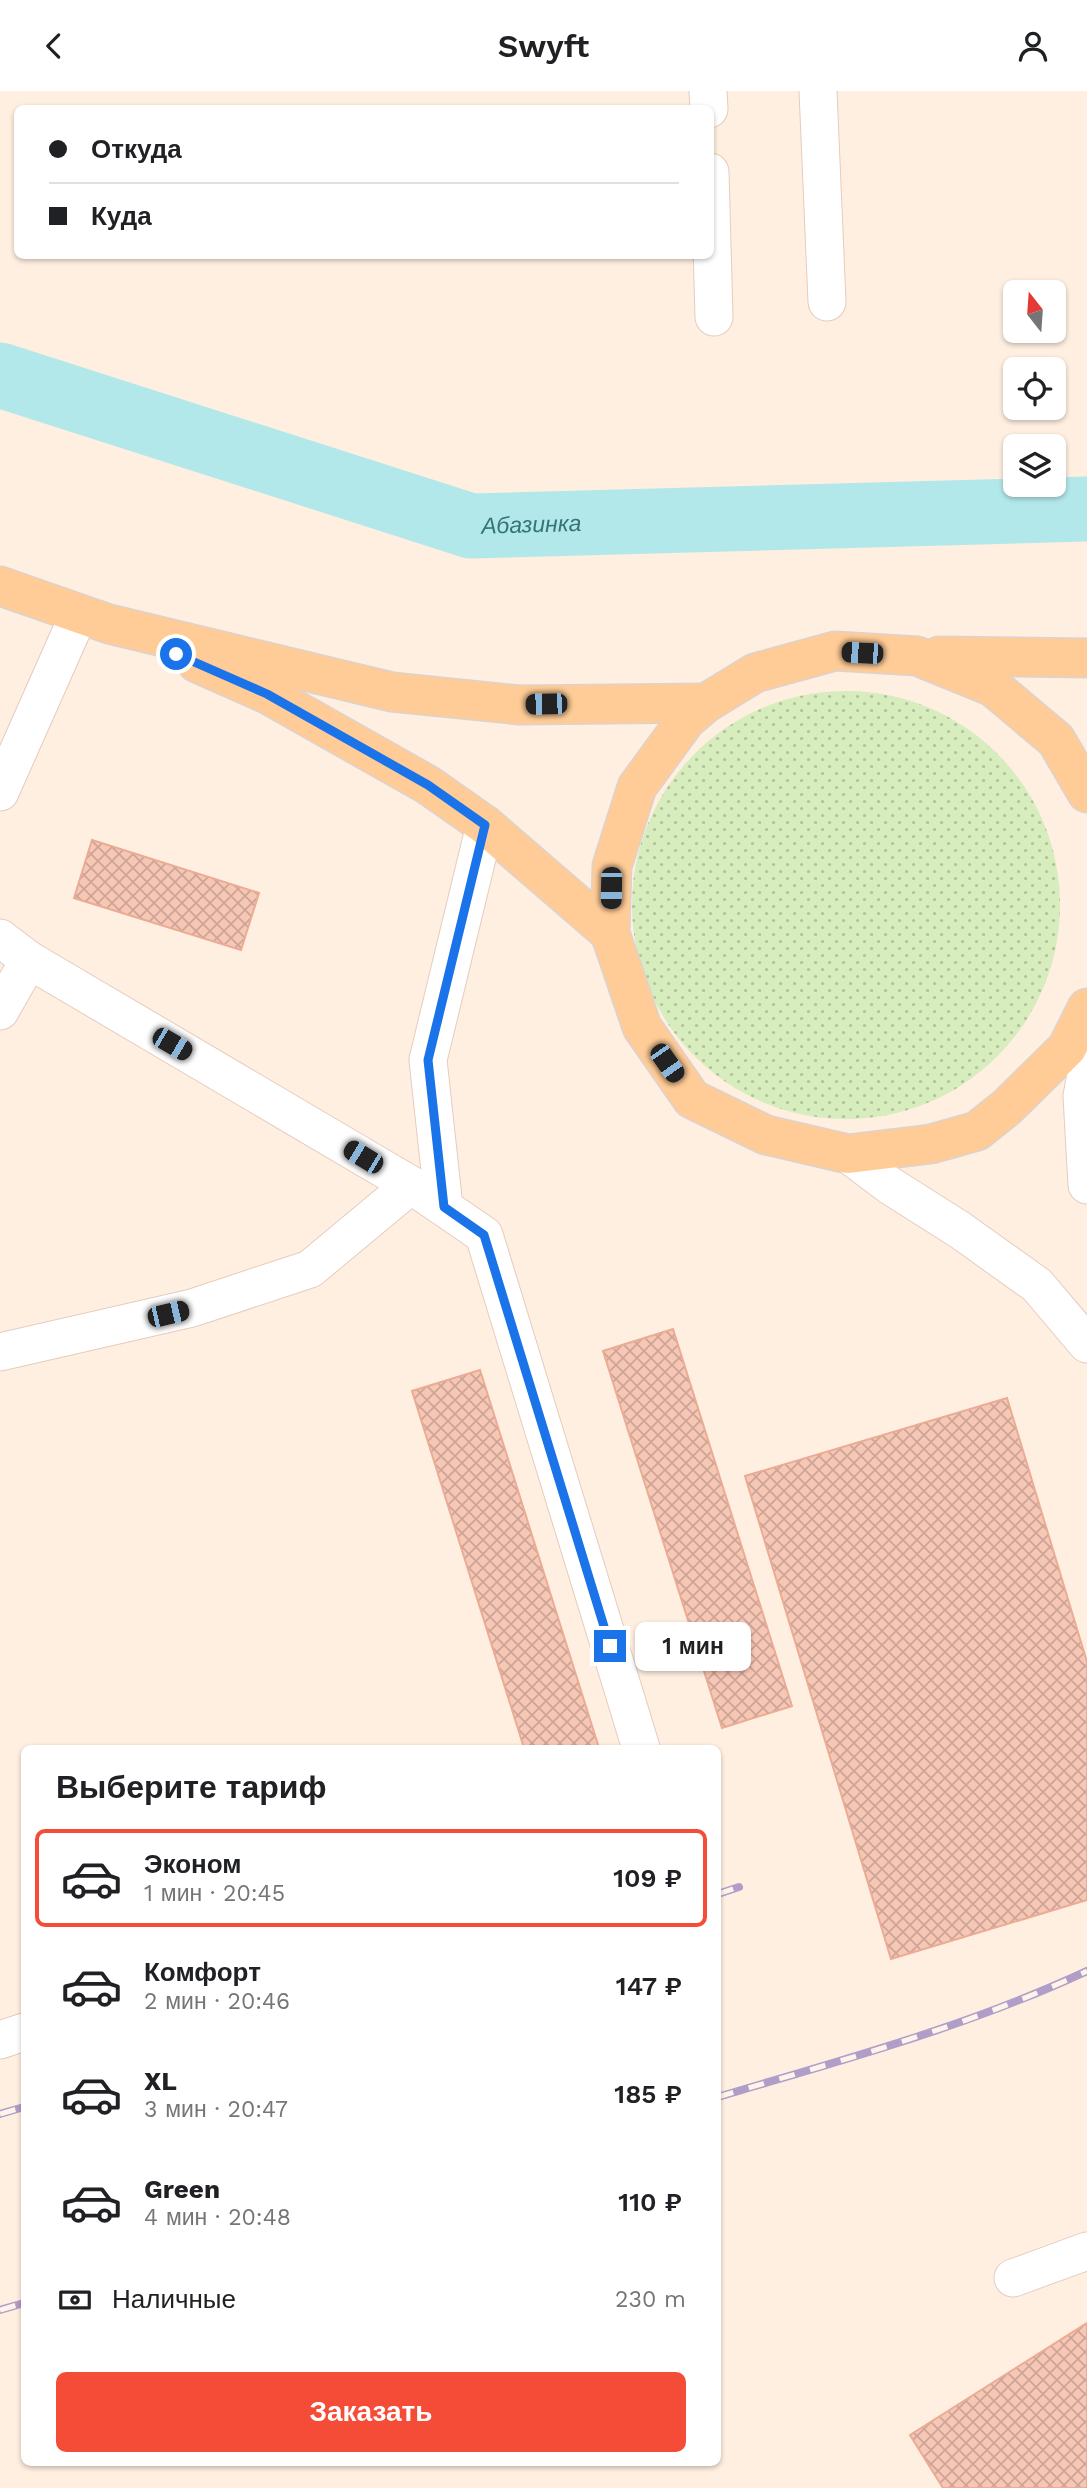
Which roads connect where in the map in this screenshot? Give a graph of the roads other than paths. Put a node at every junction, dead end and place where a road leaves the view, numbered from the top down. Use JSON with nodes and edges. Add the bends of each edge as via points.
{"nodes":[{"id":1,"x":818,"y":91,"type":"edge"},
{"id":2,"x":712,"y":259,"type":"edge"},
{"id":3,"x":827,"y":302,"type":"dead end"},
{"id":4,"x":714,"y":317,"type":"dead end"},
{"id":5,"x":0,"y":586,"type":"edge"},
{"id":6,"x":94,"y":619,"type":"junction"},
{"id":7,"x":917,"y":656,"type":"junction"},
{"id":8,"x":1087,"y":658,"type":"edge"},
{"id":9,"x":706,"y":703,"type":"junction"},
{"id":10,"x":0,"y":792,"type":"edge"},
{"id":11,"x":1087,"y":793,"type":"edge"},
{"id":12,"x":485,"y":825,"type":"junction"},
{"id":13,"x":610,"y":933,"type":"junction"},
{"id":14,"x":0,"y":939,"type":"edge"},
{"id":15,"x":29,"y":960,"type":"junction"},
{"id":16,"x":1087,"y":1008,"type":"edge"},
{"id":17,"x":0,"y":1011,"type":"edge"},
{"id":18,"x":1087,"y":1069,"type":"edge"},
{"id":19,"x":848,"y":1154,"type":"junction"},
{"id":20,"x":411,"y":1185,"type":"junction"},
{"id":21,"x":1087,"y":1185,"type":"edge"},
{"id":22,"x":444,"y":1207,"type":"junction"},
{"id":23,"x":1087,"y":1344,"type":"edge"},
{"id":24,"x":0,"y":1352,"type":"edge"},
{"id":25,"x":640,"y":1745,"type":"edge"},
{"id":26,"x":21,"y":2033,"type":"edge"},
{"id":27,"x":0,"y":2040,"type":"edge"},
{"id":28,"x":1087,"y":2251,"type":"edge"},
{"id":29,"x":1013,"y":2278,"type":"dead end"}],
"edges":[{"from":1,"to":3,"type":"street"},
{"from":2,"to":4,"type":"street"},
{"from":5,"to":6,"type":"main road"},
{"from":6,"to":9,"type":"main road","via":[[392,692],[520,705]]},
{"from":6,"to":10,"type":"street"},
{"from":6,"to":12,"type":"main road","via":[[267,694],[428,785]]},
{"from":7,"to":8,"type":"main road"},
{"from":7,"to":9,"type":"main road","via":[[835,651],[755,673]]},
{"from":7,"to":11,"type":"main road","via":[[993,687],[1056,740]]},
{"from":9,"to":13,"type":"main road","via":[[687,720],[637,787],[612,866]]},
{"from":12,"to":13,"type":"main road"},
{"from":12,"to":22,"type":"street","via":[[428,1060]]},
{"from":13,"to":19,"type":"main road","via":[[642,1027],[692,1099],[766,1135]]},
{"from":14,"to":15,"type":"street"},
{"from":15,"to":17,"type":"street"},
{"from":15,"to":20,"type":"street"},
{"from":16,"to":19,"type":"main road","via":[[1067,1048],[977,1131],[931,1144]]},
{"from":18,"to":21,"type":"street","via":[[1082,1096]]},
{"from":19,"to":23,"type":"street","via":[[1037,1285]]},
{"from":20,"to":22,"type":"street"},
{"from":20,"to":24,"type":"street","via":[[310,1269],[192,1308]]},
{"from":22,"to":25,"type":"street","via":[[484,1235]]},
{"from":26,"to":27,"type":"street"},
{"from":28,"to":29,"type":"street"}]}
